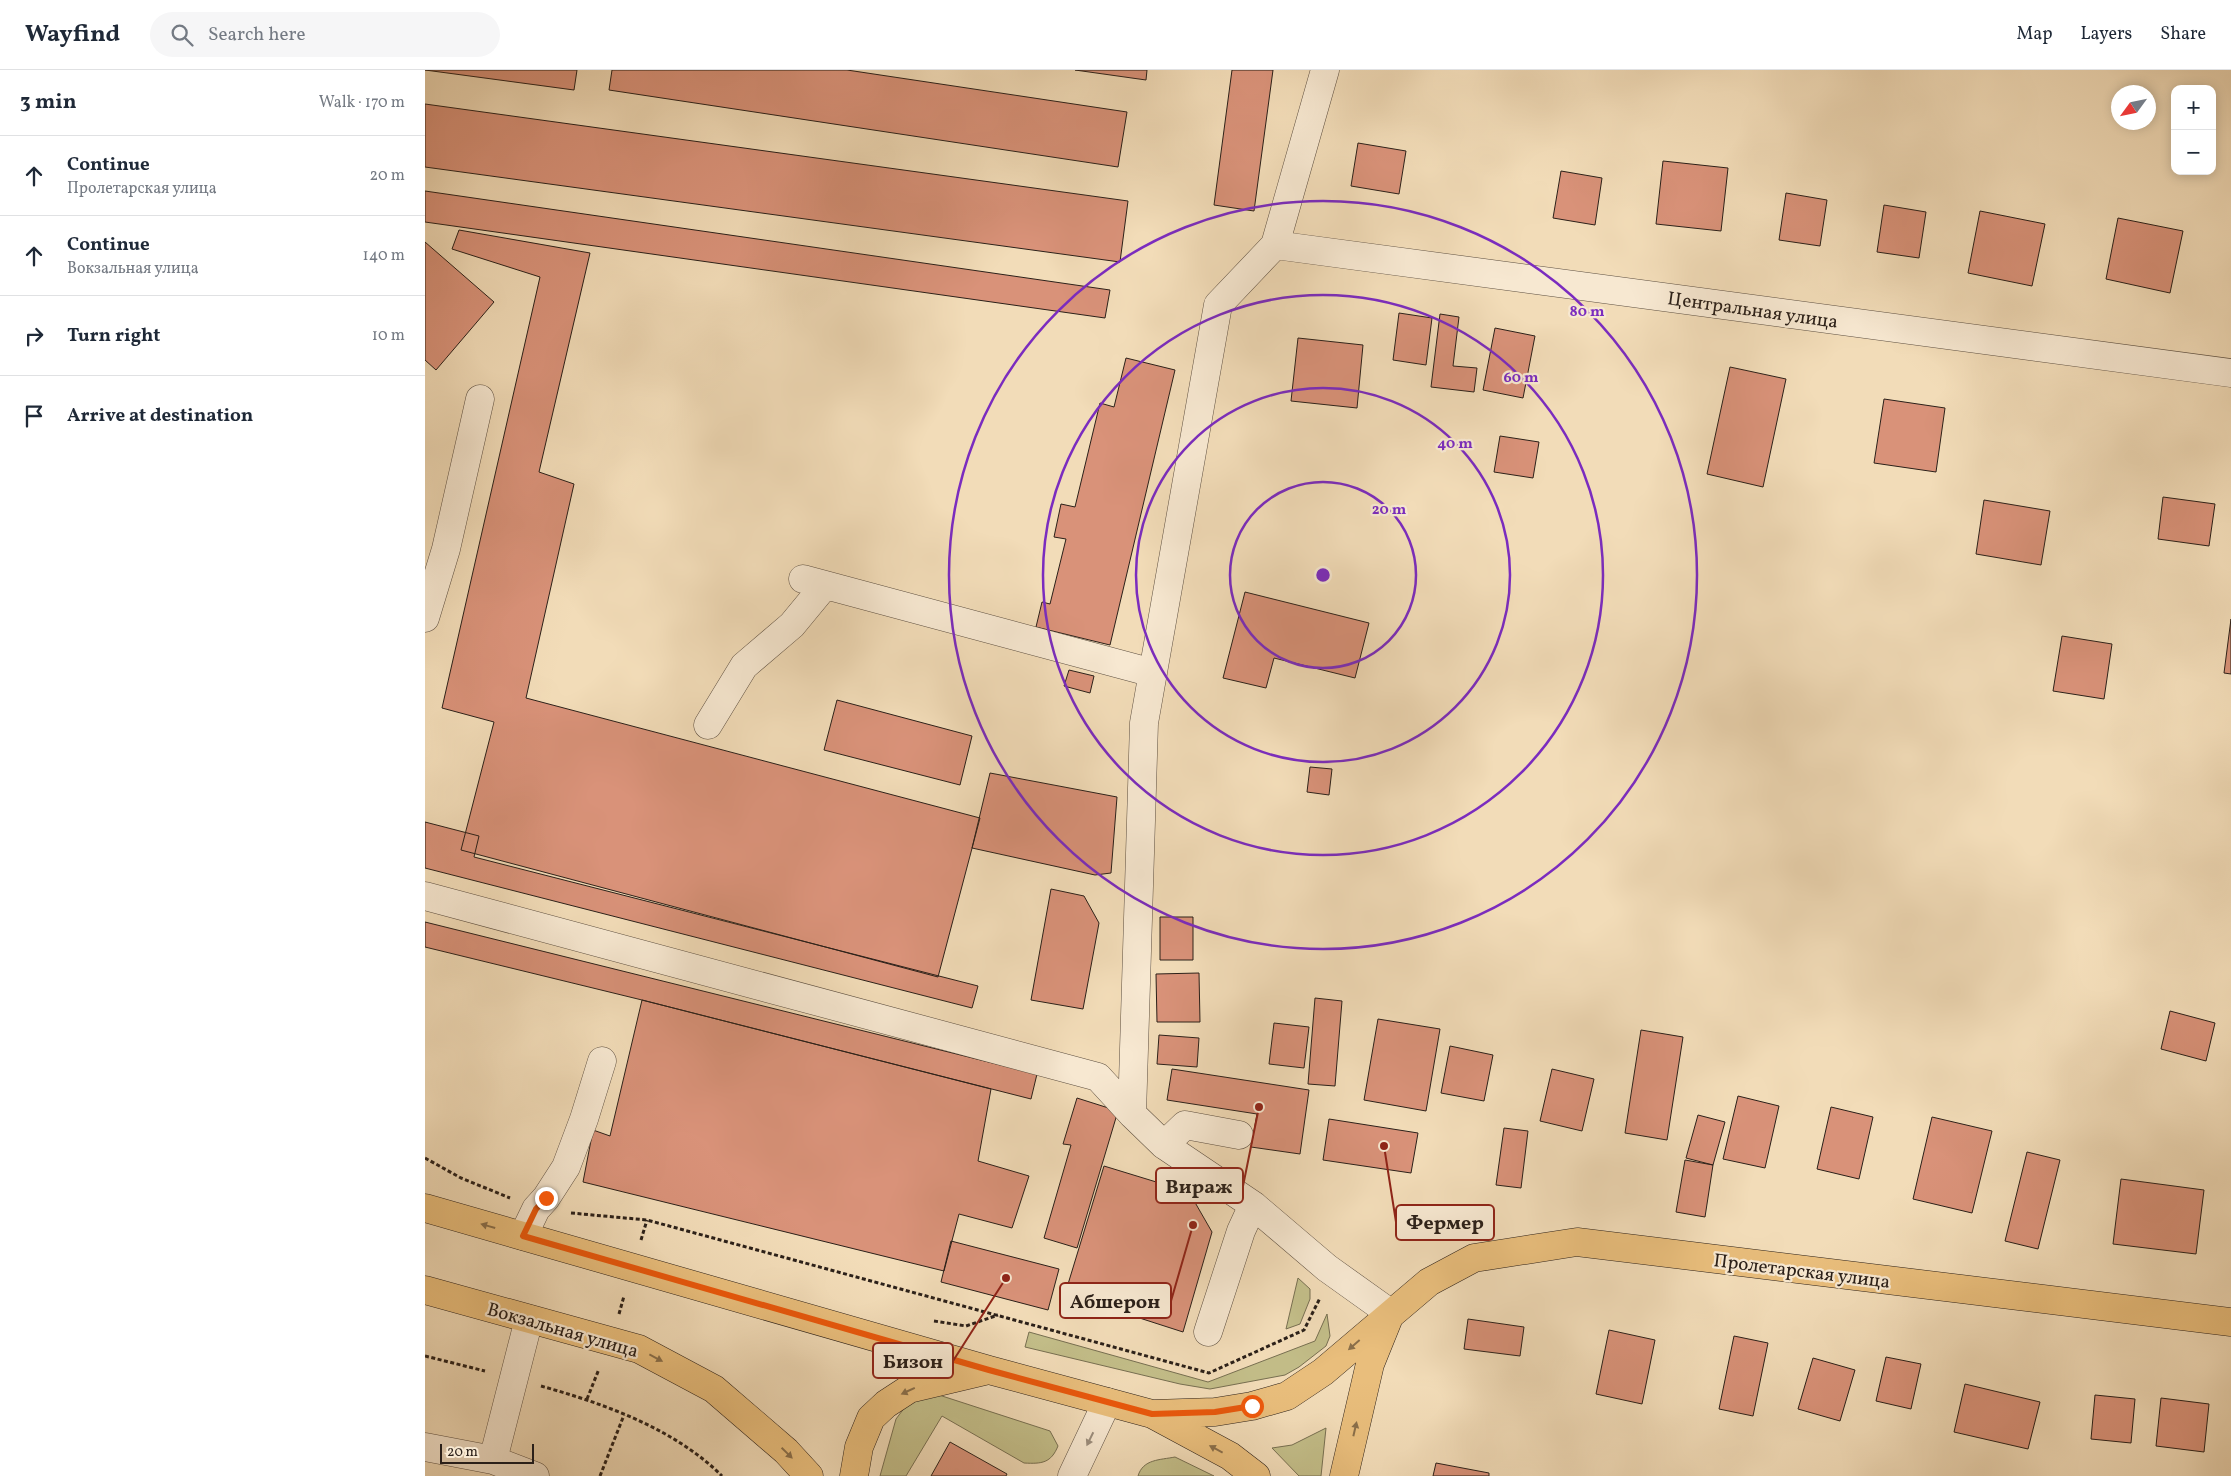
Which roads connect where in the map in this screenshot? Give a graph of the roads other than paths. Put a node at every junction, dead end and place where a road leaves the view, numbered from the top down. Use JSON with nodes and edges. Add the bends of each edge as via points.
{"nodes":[{"id":1,"x":1325,"y":70,"type":"edge"},
{"id":2,"x":1275,"y":244,"type":"junction"},
{"id":3,"x":2231,"y":372,"type":"edge"},
{"id":4,"x":479,"y":399,"type":"dead end"},
{"id":5,"x":425,"y":618,"type":"edge"},
{"id":6,"x":1153,"y":673,"type":"junction"},
{"id":7,"x":708,"y":725,"type":"dead end"},
{"id":8,"x":425,"y":896,"type":"edge"},
{"id":9,"x":602,"y":1061,"type":"dead end"},
{"id":10,"x":1133,"y":1114,"type":"junction"},
{"id":11,"x":1239,"y":1135,"type":"dead end"},
{"id":12,"x":1164,"y":1145,"type":"junction"},
{"id":13,"x":1253,"y":1205,"type":"junction"},
{"id":14,"x":425,"y":1208,"type":"edge"},
{"id":15,"x":523,"y":1236,"type":"junction"},
{"id":16,"x":425,"y":1290,"type":"edge"},
{"id":17,"x":1390,"y":1313,"type":"junction"},
{"id":18,"x":529,"y":1319,"type":"junction"},
{"id":19,"x":2231,"y":1322,"type":"edge"},
{"id":20,"x":1208,"y":1332,"type":"dead end"},
{"id":21,"x":989,"y":1370,"type":"junction"},
{"id":22,"x":1107,"y":1402,"type":"junction"},
{"id":23,"x":1152,"y":1414,"type":"junction"},
{"id":24,"x":425,"y":1447,"type":"edge"},
{"id":25,"x":493,"y":1460,"type":"junction"},
{"id":26,"x":535,"y":1476,"type":"edge"},
{"id":27,"x":809,"y":1476,"type":"edge"},
{"id":28,"x":854,"y":1476,"type":"edge"},
{"id":29,"x":1072,"y":1476,"type":"edge"},
{"id":30,"x":1256,"y":1476,"type":"edge"},
{"id":31,"x":1344,"y":1476,"type":"edge"}],
"edges":[{"from":1,"to":2,"type":"street"},
{"from":2,"to":3,"type":"street","name":"Центральная улица"},
{"from":2,"to":6,"type":"street","via":[[1218,305]]},
{"from":4,"to":5,"type":"street","via":[[446,549]]},
{"from":6,"to":7,"type":"street","via":[[814,582],[792,625],[745,666]]},
{"from":6,"to":10,"type":"street","via":[[1144,723]]},
{"from":8,"to":10,"type":"street","via":[[1098,1077]]},
{"from":9,"to":15,"type":"street","via":[[566,1167],[536,1209]]},
{"from":10,"to":12,"type":"street"},
{"from":11,"to":12,"type":"street","via":[[1185,1125]]},
{"from":12,"to":13,"type":"street"},
{"from":13,"to":17,"type":"street","via":[[1333,1272]]},
{"from":13,"to":20,"type":"street","via":[[1241,1231]]},
{"from":15,"to":14,"type":"main road","one_way":true},
{"from":15,"to":21,"type":"main road"},
{"from":16,"to":18,"type":"main road","name":"Вокзальная улица"},
{"from":17,"to":19,"type":"main road","name":"Пролетарская улица","via":[[1429,1282],[1474,1258],[1577,1242]]},
{"from":17,"to":23,"type":"main road","name":"Пролетарская улица","one_way":true,"via":[[1323,1372],[1287,1396],[1215,1412]]},
{"from":31,"to":17,"type":"main road","one_way":true,"via":[[1370,1364]]},
{"from":18,"to":25,"type":"street"},
{"from":18,"to":27,"type":"main road","name":"Вокзальная улица","one_way":true,"via":[[639,1349],[714,1389],[786,1451]]},
{"from":21,"to":22,"type":"main road"},
{"from":21,"to":28,"type":"main road","one_way":true,"via":[[909,1389],[886,1404],[871,1418],[859,1447]]},
{"from":22,"to":23,"type":"main road"},
{"from":22,"to":29,"type":"street","one_way":true},
{"from":30,"to":23,"type":"main road","one_way":true,"via":[[1230,1456]]},
{"from":24,"to":25,"type":"street"},
{"from":25,"to":26,"type":"street"}]}
